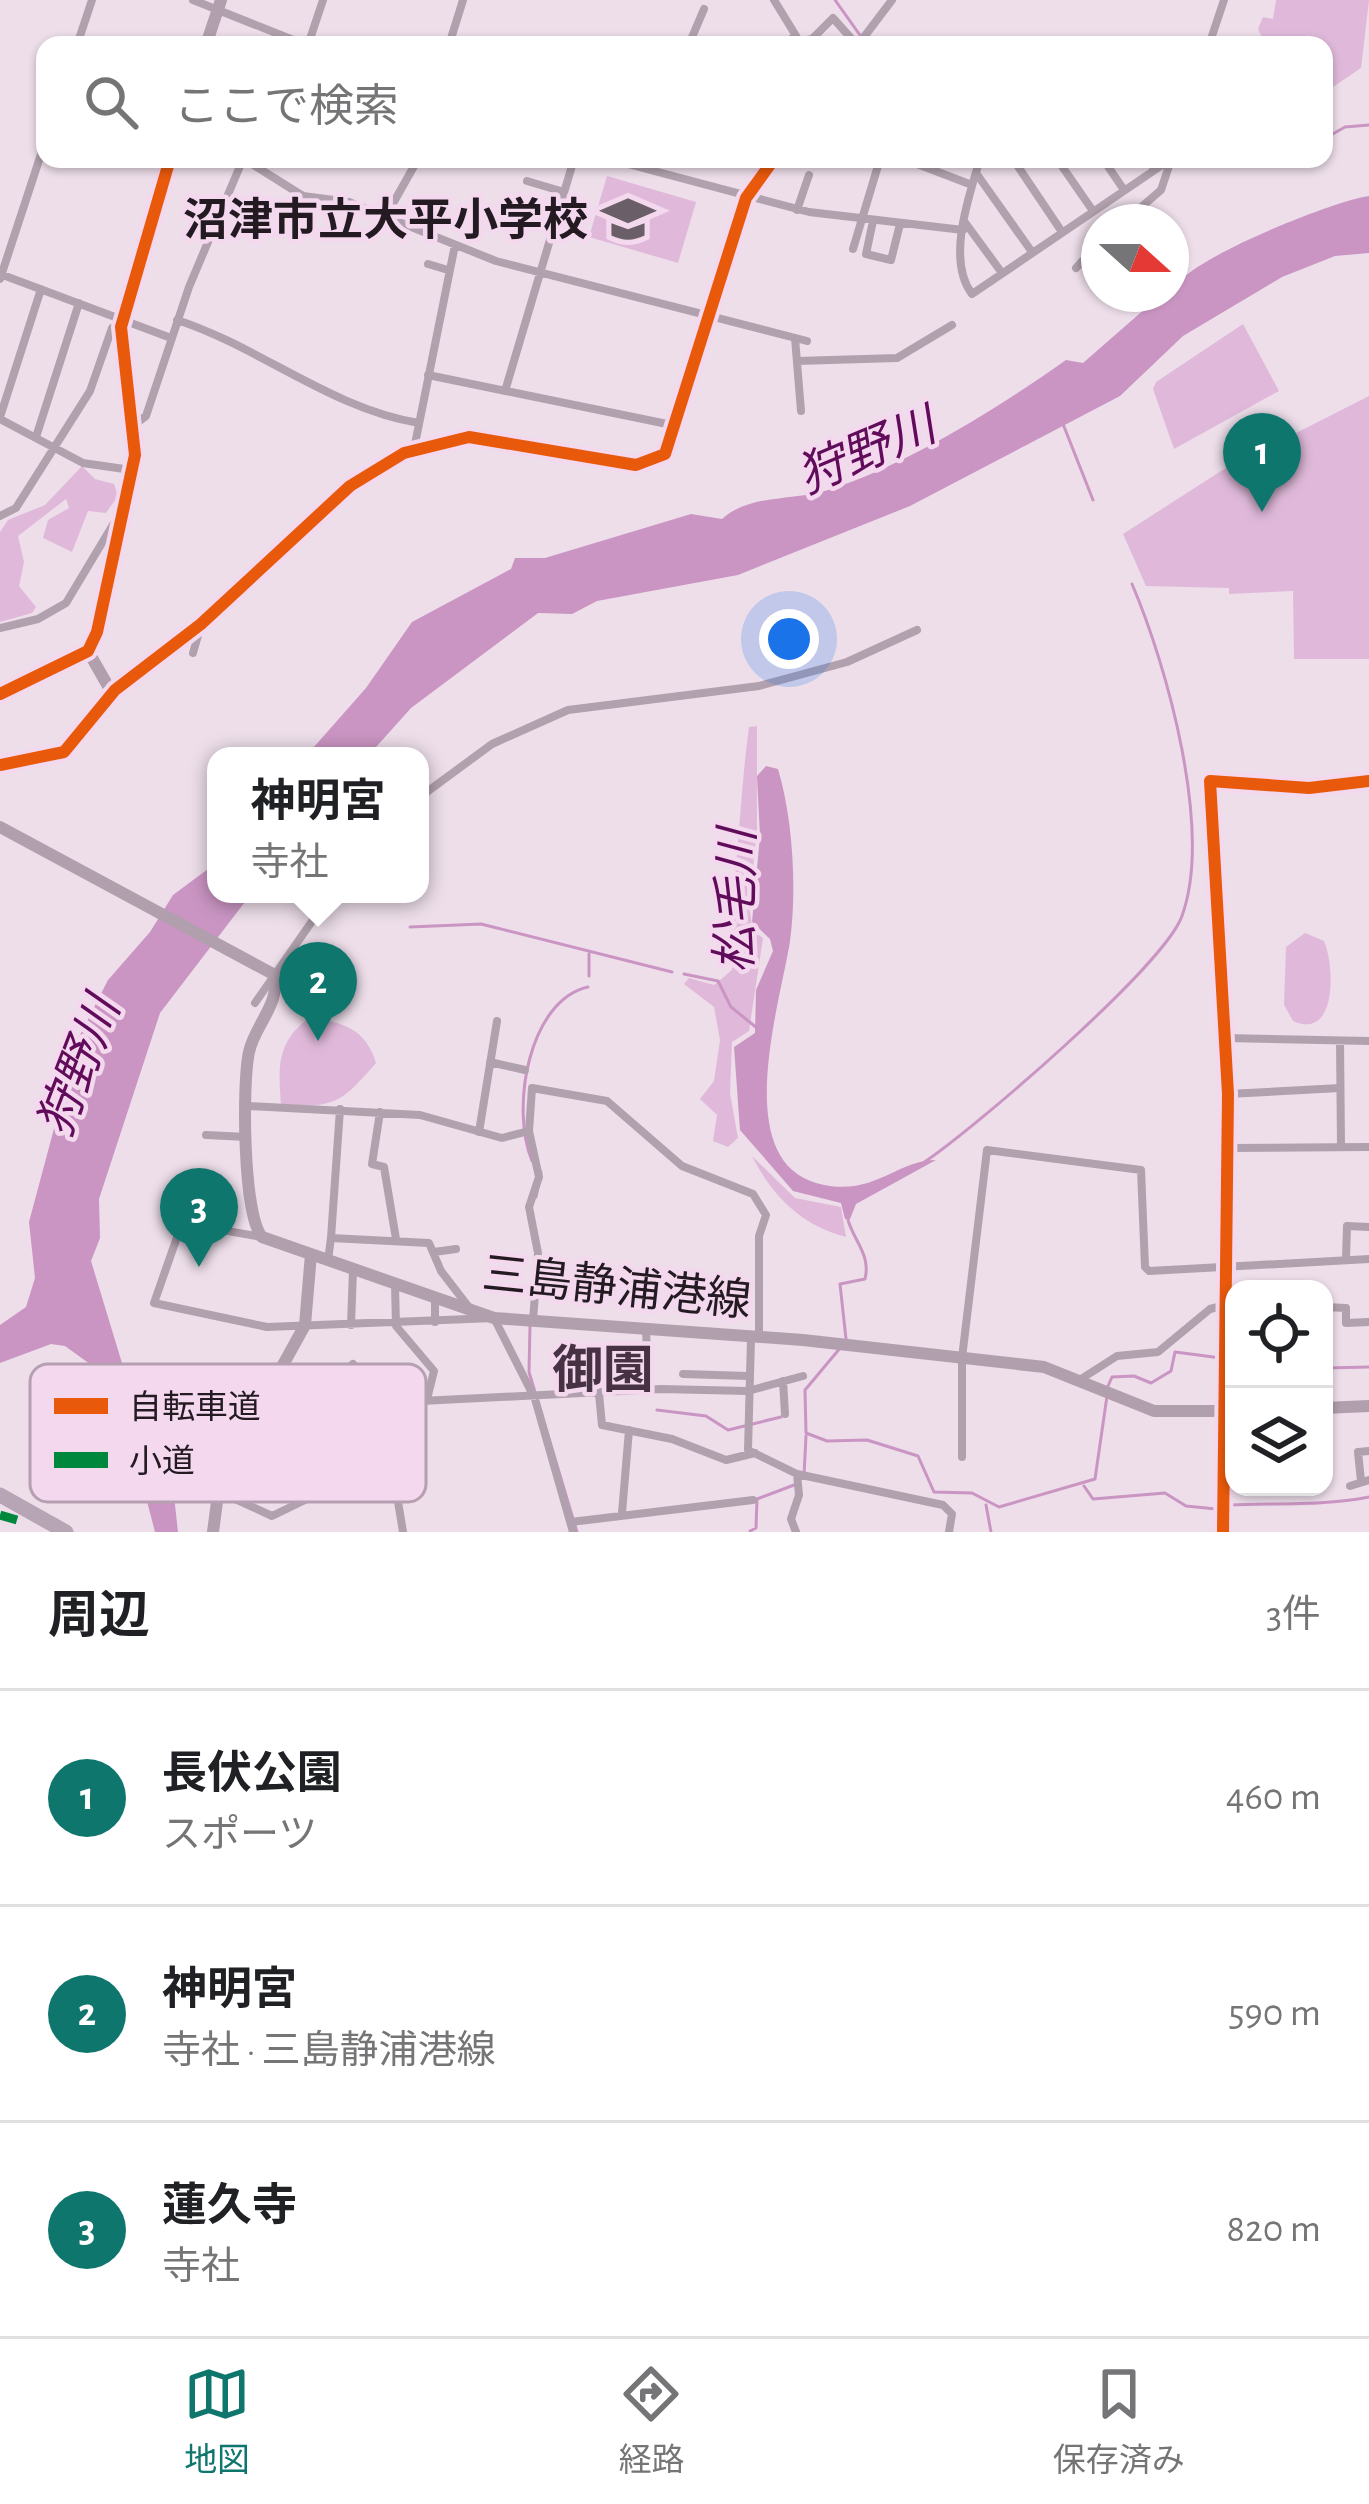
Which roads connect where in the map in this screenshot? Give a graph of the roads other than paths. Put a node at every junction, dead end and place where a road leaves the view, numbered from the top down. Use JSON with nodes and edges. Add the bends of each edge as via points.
{"nodes":[{"id":1,"x":92,"y":0,"type":"edge"},
{"id":2,"x":193,"y":0,"type":"edge"},
{"id":3,"x":323,"y":0,"type":"edge"},
{"id":4,"x":463,"y":0,"type":"edge"},
{"id":5,"x":774,"y":0,"type":"edge"},
{"id":6,"x":892,"y":0,"type":"edge"},
{"id":7,"x":1224,"y":0,"type":"edge"},
{"id":8,"x":219,"y":5,"type":"edge"},
{"id":9,"x":704,"y":9,"type":"dead end"},
{"id":10,"x":80,"y":36,"type":"edge"},
{"id":11,"x":209,"y":36,"type":"edge"},
{"id":12,"x":287,"y":36,"type":"edge"},
{"id":13,"x":310,"y":36,"type":"edge"},
{"id":14,"x":451,"y":36,"type":"edge"},
{"id":15,"x":693,"y":36,"type":"edge"},
{"id":16,"x":795,"y":36,"type":"edge"},
{"id":17,"x":815,"y":36,"type":"edge"},
{"id":18,"x":854,"y":36,"type":"edge"},
{"id":19,"x":865,"y":36,"type":"edge"},
{"id":20,"x":1212,"y":36,"type":"edge"},
{"id":21,"x":36,"y":168,"type":"edge"},
{"id":22,"x":167,"y":168,"type":"edge"},
{"id":23,"x":239,"y":168,"type":"edge"},
{"id":24,"x":257,"y":168,"type":"edge"},
{"id":25,"x":413,"y":168,"type":"edge"},
{"id":26,"x":571,"y":168,"type":"edge"},
{"id":27,"x":641,"y":168,"type":"edge"},
{"id":28,"x":768,"y":168,"type":"edge"},
{"id":29,"x":877,"y":168,"type":"edge"},
{"id":30,"x":928,"y":168,"type":"edge"},
{"id":31,"x":977,"y":168,"type":"edge"},
{"id":32,"x":1019,"y":168,"type":"edge"},
{"id":33,"x":1063,"y":168,"type":"edge"},
{"id":34,"x":1109,"y":168,"type":"edge"},
{"id":35,"x":1158,"y":168,"type":"edge"},
{"id":36,"x":1169,"y":168,"type":"edge"},
{"id":37,"x":1155,"y":170,"type":"joint"},
{"id":38,"x":976,"y":173,"type":"junction"},
{"id":39,"x":809,"y":175,"type":"dead end"},
{"id":40,"x":527,"y":181,"type":"dead end"},
{"id":41,"x":972,"y":185,"type":"junction"},
{"id":42,"x":1124,"y":190,"type":"junction"},
{"id":43,"x":564,"y":192,"type":"junction"},
{"id":44,"x":746,"y":198,"type":"junction"},
{"id":45,"x":1088,"y":204,"type":"edge"},
{"id":46,"x":1103,"y":204,"type":"edge"},
{"id":47,"x":1144,"y":204,"type":"edge"},
{"id":48,"x":797,"y":210,"type":"junction"},
{"id":49,"x":386,"y":216,"type":"junction"},
{"id":50,"x":860,"y":219,"type":"junction"},
{"id":51,"x":1081,"y":219,"type":"edge"},
{"id":52,"x":873,"y":221,"type":"junction"},
{"id":53,"x":900,"y":224,"type":"junction"},
{"id":54,"x":963,"y":225,"type":"junction"},
{"id":55,"x":1062,"y":232,"type":"junction"},
{"id":56,"x":455,"y":245,"type":"junction"},
{"id":57,"x":853,"y":249,"type":"dead end"},
{"id":58,"x":1032,"y":252,"type":"junction"},
{"id":59,"x":1081,"y":263,"type":"edge"},
{"id":60,"x":428,"y":265,"type":"dead end"},
{"id":61,"x":1076,"y":268,"type":"dead end"},
{"id":62,"x":448,"y":271,"type":"junction"},
{"id":63,"x":1003,"y":272,"type":"junction"},
{"id":64,"x":539,"y":274,"type":"junction"},
{"id":65,"x":0,"y":276,"type":"edge"},
{"id":66,"x":41,"y":289,"type":"junction"},
{"id":67,"x":79,"y":303,"type":"junction"},
{"id":68,"x":177,"y":320,"type":"junction"},
{"id":69,"x":708,"y":320,"type":"junction"},
{"id":70,"x":121,"y":324,"type":"junction"},
{"id":71,"x":952,"y":325,"type":"dead end"},
{"id":72,"x":171,"y":338,"type":"junction"},
{"id":73,"x":795,"y":338,"type":"junction"},
{"id":74,"x":807,"y":341,"type":"dead end"},
{"id":75,"x":796,"y":361,"type":"junction"},
{"id":76,"x":428,"y":375,"type":"junction"},
{"id":77,"x":506,"y":391,"type":"junction"},
{"id":78,"x":801,"y":411,"type":"dead end"},
{"id":79,"x":0,"y":418,"type":"edge"},
{"id":80,"x":419,"y":423,"type":"junction"},
{"id":81,"x":134,"y":425,"type":"junction"},
{"id":82,"x":677,"y":426,"type":"junction"},
{"id":83,"x":36,"y":437,"type":"junction"},
{"id":84,"x":53,"y":449,"type":"junction"},
{"id":85,"x":414,"y":449,"type":"junction"},
{"id":86,"x":133,"y":471,"type":"junction"},
{"id":87,"x":122,"y":514,"type":"junction"},
{"id":88,"x":0,"y":516,"type":"edge"},
{"id":89,"x":201,"y":624,"type":"junction"},
{"id":90,"x":0,"y":628,"type":"edge"},
{"id":91,"x":917,"y":630,"type":"dead end"},
{"id":92,"x":88,"y":651,"type":"junction"},
{"id":93,"x":193,"y":653,"type":"dead end"},
{"id":94,"x":112,"y":693,"type":"junction"},
{"id":95,"x":0,"y":694,"type":"edge"},
{"id":96,"x":0,"y":765,"type":"edge"},
{"id":97,"x":1369,"y":782,"type":"edge"},
{"id":98,"x":1210,"y":783,"type":"joint"},
{"id":99,"x":429,"y":790,"type":"edge"},
{"id":100,"x":0,"y":827,"type":"edge"},
{"id":101,"x":325,"y":903,"type":"edge"},
{"id":102,"x":273,"y":975,"type":"junction"},
{"id":103,"x":256,"y":1003,"type":"dead end"},
{"id":104,"x":497,"y":1022,"type":"dead end"},
{"id":105,"x":1226,"y":1038,"type":"junction"},
{"id":106,"x":1340,"y":1041,"type":"junction"},
{"id":107,"x":1369,"y":1041,"type":"edge"},
{"id":108,"x":490,"y":1062,"type":"junction"},
{"id":109,"x":525,"y":1070,"type":"dead end"},
{"id":110,"x":1340,"y":1088,"type":"junction"},
{"id":111,"x":1228,"y":1094,"type":"junction"},
{"id":112,"x":248,"y":1106,"type":"junction"},
{"id":113,"x":340,"y":1109,"type":"junction"},
{"id":114,"x":380,"y":1112,"type":"junction"},
{"id":115,"x":529,"y":1131,"type":"junction"},
{"id":116,"x":478,"y":1132,"type":"junction"},
{"id":117,"x":206,"y":1135,"type":"dead end"},
{"id":118,"x":248,"y":1137,"type":"junction"},
{"id":119,"x":1341,"y":1146,"type":"junction"},
{"id":120,"x":1369,"y":1147,"type":"edge"},
{"id":121,"x":1228,"y":1148,"type":"junction"},
{"id":122,"x":1369,"y":1227,"type":"edge"},
{"id":123,"x":262,"y":1237,"type":"junction"},
{"id":124,"x":331,"y":1238,"type":"junction"},
{"id":125,"x":396,"y":1239,"type":"junction"},
{"id":126,"x":456,"y":1249,"type":"dead end"},
{"id":127,"x":434,"y":1252,"type":"junction"},
{"id":128,"x":311,"y":1254,"type":"junction"},
{"id":129,"x":1369,"y":1258,"type":"edge"},
{"id":130,"x":1346,"y":1259,"type":"junction"},
{"id":131,"x":328,"y":1261,"type":"junction"},
{"id":132,"x":1225,"y":1265,"type":"junction"},
{"id":133,"x":353,"y":1270,"type":"junction"},
{"id":134,"x":1227,"y":1280,"type":"edge"},
{"id":135,"x":394,"y":1284,"type":"junction"},
{"id":136,"x":435,"y":1299,"type":"junction"},
{"id":137,"x":1225,"y":1306,"type":"edge"},
{"id":138,"x":1333,"y":1307,"type":"edge"},
{"id":139,"x":471,"y":1311,"type":"junction"},
{"id":140,"x":494,"y":1318,"type":"junction"},
{"id":141,"x":435,"y":1322,"type":"junction"},
{"id":142,"x":1369,"y":1322,"type":"edge"},
{"id":143,"x":532,"y":1323,"type":"junction"},
{"id":144,"x":395,"y":1324,"type":"junction"},
{"id":145,"x":305,"y":1325,"type":"junction"},
{"id":146,"x":351,"y":1325,"type":"junction"},
{"id":147,"x":646,"y":1330,"type":"junction"},
{"id":148,"x":1225,"y":1335,"type":"edge"},
{"id":149,"x":755,"y":1336,"type":"junction"},
{"id":150,"x":647,"y":1352,"type":"dead end"},
{"id":151,"x":962,"y":1358,"type":"junction"},
{"id":152,"x":283,"y":1364,"type":"edge"},
{"id":153,"x":683,"y":1374,"type":"dead end"},
{"id":154,"x":748,"y":1376,"type":"junction"},
{"id":155,"x":803,"y":1376,"type":"dead end"},
{"id":156,"x":1081,"y":1379,"type":"junction"},
{"id":157,"x":783,"y":1381,"type":"junction"},
{"id":158,"x":1225,"y":1386,"type":"edge"},
{"id":159,"x":748,"y":1390,"type":"junction"},
{"id":160,"x":599,"y":1394,"type":"junction"},
{"id":161,"x":536,"y":1399,"type":"junction"},
{"id":162,"x":427,"y":1400,"type":"joint"},
{"id":163,"x":1369,"y":1406,"type":"edge"},
{"id":164,"x":1333,"y":1408,"type":"edge"},
{"id":165,"x":1225,"y":1412,"type":"edge"},
{"id":166,"x":784,"y":1414,"type":"dead end"},
{"id":167,"x":629,"y":1430,"type":"junction"},
{"id":168,"x":1369,"y":1451,"type":"edge"},
{"id":169,"x":756,"y":1453,"type":"junction"},
{"id":170,"x":962,"y":1456,"type":"dead end"},
{"id":171,"x":797,"y":1474,"type":"junction"},
{"id":172,"x":1365,"y":1481,"type":"edge"},
{"id":173,"x":1225,"y":1484,"type":"edge"},
{"id":174,"x":1350,"y":1486,"type":"dead end"},
{"id":175,"x":0,"y":1500,"type":"edge"},
{"id":176,"x":753,"y":1500,"type":"dead end"},
{"id":177,"x":214,"y":1502,"type":"edge"},
{"id":178,"x":242,"y":1502,"type":"edge"},
{"id":179,"x":301,"y":1502,"type":"edge"},
{"id":180,"x":398,"y":1502,"type":"edge"},
{"id":181,"x":622,"y":1513,"type":"junction"},
{"id":182,"x":573,"y":1524,"type":"edge"},
{"id":183,"x":63,"y":1532,"type":"edge"},
{"id":184,"x":213,"y":1532,"type":"edge"},
{"id":185,"x":403,"y":1532,"type":"edge"},
{"id":186,"x":796,"y":1532,"type":"edge"},
{"id":187,"x":949,"y":1532,"type":"edge"},
{"id":188,"x":1223,"y":1532,"type":"edge"}],
"edges":[{"from":1,"to":10,"type":"street"},
{"from":2,"to":8,"type":"street"},
{"from":3,"to":13,"type":"street"},
{"from":4,"to":14,"type":"street"},
{"from":5,"to":16,"type":"street"},
{"from":6,"to":19,"type":"street"},
{"from":7,"to":20,"type":"street"},
{"from":8,"to":11,"type":"main road"},
{"from":8,"to":12,"type":"street"},
{"from":9,"to":15,"type":"street"},
{"from":17,"to":18,"type":"street","via":[[834,18]]},
{"from":21,"to":65,"type":"street"},
{"from":22,"to":70,"type":"main road"},
{"from":23,"to":68,"type":"street"},
{"from":24,"to":49,"type":"street","via":[[302,196]]},
{"from":25,"to":49,"type":"street"},
{"from":26,"to":43,"type":"street"},
{"from":27,"to":44,"type":"street"},
{"from":28,"to":44,"type":"street"},
{"from":29,"to":50,"type":"street"},
{"from":30,"to":41,"type":"street"},
{"from":31,"to":38,"type":"street"},
{"from":32,"to":55,"type":"street"},
{"from":33,"to":45,"type":"street"},
{"from":34,"to":42,"type":"street"},
{"from":35,"to":37,"type":"street"},
{"from":36,"to":47,"type":"street"},
{"from":37,"to":42,"type":"street"},
{"from":38,"to":41,"type":"street"},
{"from":38,"to":58,"type":"street"},
{"from":39,"to":48,"type":"street"},
{"from":40,"to":43,"type":"street"},
{"from":41,"to":54,"type":"street"},
{"from":42,"to":46,"type":"street"},
{"from":43,"to":64,"type":"street"},
{"from":44,"to":48,"type":"street"},
{"from":44,"to":69,"type":"street"},
{"from":48,"to":50,"type":"street"},
{"from":49,"to":56,"type":"street"},
{"from":50,"to":52,"type":"street"},
{"from":50,"to":57,"type":"street"},
{"from":51,"to":55,"type":"street"},
{"from":52,"to":53,"type":"street"},
{"from":52,"to":53,"type":"street","via":[[866,254],[891,260]]},
{"from":53,"to":54,"type":"street"},
{"from":54,"to":63,"type":"street"},
{"from":54,"to":63,"type":"street","via":[[963,283],[971,295]]},
{"from":55,"to":58,"type":"street"},
{"from":56,"to":62,"type":"street"},
{"from":56,"to":64,"type":"street"},
{"from":58,"to":63,"type":"street"},
{"from":59,"to":61,"type":"street"},
{"from":60,"to":62,"type":"street"},
{"from":62,"to":76,"type":"street"},
{"from":64,"to":69,"type":"street"},
{"from":64,"to":77,"type":"street"},
{"from":65,"to":66,"type":"street"},
{"from":66,"to":67,"type":"street"},
{"from":66,"to":79,"type":"street"},
{"from":67,"to":70,"type":"street"},
{"from":67,"to":83,"type":"street"},
{"from":68,"to":72,"type":"street"},
{"from":68,"to":80,"type":"street","via":[[223,335],[381,417]]},
{"from":69,"to":73,"type":"street"},
{"from":69,"to":82,"type":"street"},
{"from":70,"to":72,"type":"street"},
{"from":70,"to":81,"type":"main road"},
{"from":70,"to":84,"type":"street"},
{"from":71,"to":75,"type":"street","via":[[897,358]]},
{"from":72,"to":81,"type":"street","via":[[146,416]]},
{"from":73,"to":74,"type":"street"},
{"from":73,"to":75,"type":"street"},
{"from":75,"to":78,"type":"street"},
{"from":76,"to":77,"type":"street"},
{"from":76,"to":80,"type":"street"},
{"from":77,"to":82,"type":"street"},
{"from":79,"to":83,"type":"street"},
{"from":80,"to":85,"type":"street"},
{"from":81,"to":86,"type":"main road"},
{"from":82,"to":85,"type":"street","via":[[665,454],[636,465],[479,437]]},
{"from":83,"to":84,"type":"street"},
{"from":84,"to":86,"type":"street","via":[[83,464]]},
{"from":84,"to":88,"type":"street","via":[[16,508]]},
{"from":85,"to":89,"type":"street","via":[[350,486]]},
{"from":86,"to":87,"type":"main road"},
{"from":87,"to":90,"type":"street","via":[[67,603]]},
{"from":87,"to":92,"type":"main road"},
{"from":89,"to":93,"type":"street"},
{"from":89,"to":94,"type":"street"},
{"from":91,"to":99,"type":"street","via":[[847,662],[759,686],[568,710],[492,744]]},
{"from":92,"to":94,"type":"main road"},
{"from":92,"to":95,"type":"main road"},
{"from":94,"to":96,"type":"street","via":[[64,752]]},
{"from":97,"to":98,"type":"street"},
{"from":98,"to":105,"type":"main road"},
{"from":100,"to":102,"type":"main road"},
{"from":101,"to":102,"type":"street"},
{"from":102,"to":103,"type":"street"},
{"from":102,"to":112,"type":"main road","via":[[275,994],[250,1048]]},
{"from":104,"to":108,"type":"street"},
{"from":105,"to":106,"type":"street"},
{"from":105,"to":111,"type":"main road"},
{"from":106,"to":107,"type":"street"},
{"from":106,"to":110,"type":"street"},
{"from":108,"to":109,"type":"street"},
{"from":108,"to":116,"type":"street"},
{"from":110,"to":111,"type":"street"},
{"from":110,"to":119,"type":"street"},
{"from":111,"to":121,"type":"main road"},
{"from":112,"to":113,"type":"street"},
{"from":112,"to":118,"type":"main road"},
{"from":113,"to":114,"type":"street"},
{"from":113,"to":124,"type":"street"},
{"from":114,"to":116,"type":"street"},
{"from":114,"to":125,"type":"street","via":[[372,1164],[384,1167]]},
{"from":115,"to":116,"type":"street","via":[[502,1138]]},
{"from":115,"to":143,"type":"street","via":[[539,1177],[529,1208],[538,1253]]},
{"from":115,"to":149,"type":"street","via":[[532,1088],[602,1099],[688,1169],[753,1194],[766,1215]]},
{"from":117,"to":118,"type":"street"},
{"from":118,"to":123,"type":"main road","via":[[251,1213]]},
{"from":119,"to":120,"type":"street"},
{"from":119,"to":121,"type":"street"},
{"from":121,"to":132,"type":"main road"},
{"from":122,"to":130,"type":"street","via":[[1347,1226]]},
{"from":123,"to":128,"type":"main road","name":"三島静浦港線"},
{"from":123,"to":145,"type":"street","via":[[182,1222],[154,1303],[267,1327]]},
{"from":124,"to":125,"type":"street"},
{"from":124,"to":131,"type":"street"},
{"from":125,"to":127,"type":"street","via":[[424,1241]]},
{"from":126,"to":127,"type":"street"},
{"from":127,"to":139,"type":"street"},
{"from":128,"to":131,"type":"main road","name":"三島静浦港線"},
{"from":128,"to":145,"type":"main road"},
{"from":129,"to":130,"type":"street"},
{"from":130,"to":132,"type":"street"},
{"from":131,"to":133,"type":"main road","name":"三島静浦港線"},
{"from":132,"to":134,"type":"main road"},
{"from":132,"to":151,"type":"street","via":[[1145,1267],[1141,1170],[987,1150]]},
{"from":133,"to":135,"type":"main road","name":"三島静浦港線"},
{"from":133,"to":146,"type":"street"},
{"from":135,"to":136,"type":"main road","name":"三島静浦港線"},
{"from":135,"to":144,"type":"street"},
{"from":136,"to":139,"type":"main road","name":"三島静浦港線"},
{"from":136,"to":141,"type":"street"},
{"from":137,"to":156,"type":"street","via":[[1158,1352],[1117,1356]]},
{"from":138,"to":142,"type":"street","via":[[1346,1307],[1346,1323]]},
{"from":139,"to":140,"type":"main road","name":"三島静浦港線"},
{"from":140,"to":141,"type":"street"},
{"from":140,"to":143,"type":"main road","name":"三島静浦港線"},
{"from":140,"to":161,"type":"street"},
{"from":141,"to":144,"type":"street"},
{"from":143,"to":147,"type":"main road","name":"三島静浦港線"},
{"from":144,"to":146,"type":"street"},
{"from":144,"to":162,"type":"street","via":[[434,1371]]},
{"from":145,"to":146,"type":"street"},
{"from":145,"to":152,"type":"main road"},
{"from":147,"to":149,"type":"main road","name":"三島静浦港線"},
{"from":147,"to":150,"type":"street"},
{"from":148,"to":158,"type":"main road"},
{"from":149,"to":151,"type":"main road","name":"三島静浦港線"},
{"from":149,"to":154,"type":"street"},
{"from":151,"to":156,"type":"main road","name":"三島静浦港線"},
{"from":151,"to":170,"type":"street"},
{"from":153,"to":154,"type":"street"},
{"from":154,"to":159,"type":"street"},
{"from":155,"to":157,"type":"street"},
{"from":156,"to":165,"type":"main road","name":"三島静浦港線","via":[[1154,1411]]},
{"from":157,"to":159,"type":"street"},
{"from":157,"to":166,"type":"street"},
{"from":159,"to":160,"type":"street"},
{"from":159,"to":169,"type":"street","via":[[747,1446]]},
{"from":160,"to":161,"type":"street"},
{"from":160,"to":167,"type":"street","via":[[602,1425]]},
{"from":161,"to":162,"type":"street"},
{"from":161,"to":182,"type":"street"},
{"from":163,"to":164,"type":"main road"},
{"from":167,"to":169,"type":"street","via":[[717,1458]]},
{"from":167,"to":181,"type":"street"},
{"from":168,"to":172,"type":"street","via":[[1358,1452]]},
{"from":169,"to":171,"type":"street"},
{"from":171,"to":186,"type":"street"},
{"from":171,"to":187,"type":"street","via":[[944,1505],[952,1514]]},
{"from":172,"to":174,"type":"street"},
{"from":173,"to":188,"type":"main road"},
{"from":175,"to":183,"type":"highway"},
{"from":175,"to":183,"type":"highway"},
{"from":176,"to":181,"type":"street"},
{"from":177,"to":184,"type":"main road"},
{"from":178,"to":179,"type":"street","via":[[272,1516]]},
{"from":180,"to":185,"type":"street"},
{"from":181,"to":182,"type":"street"}]}
